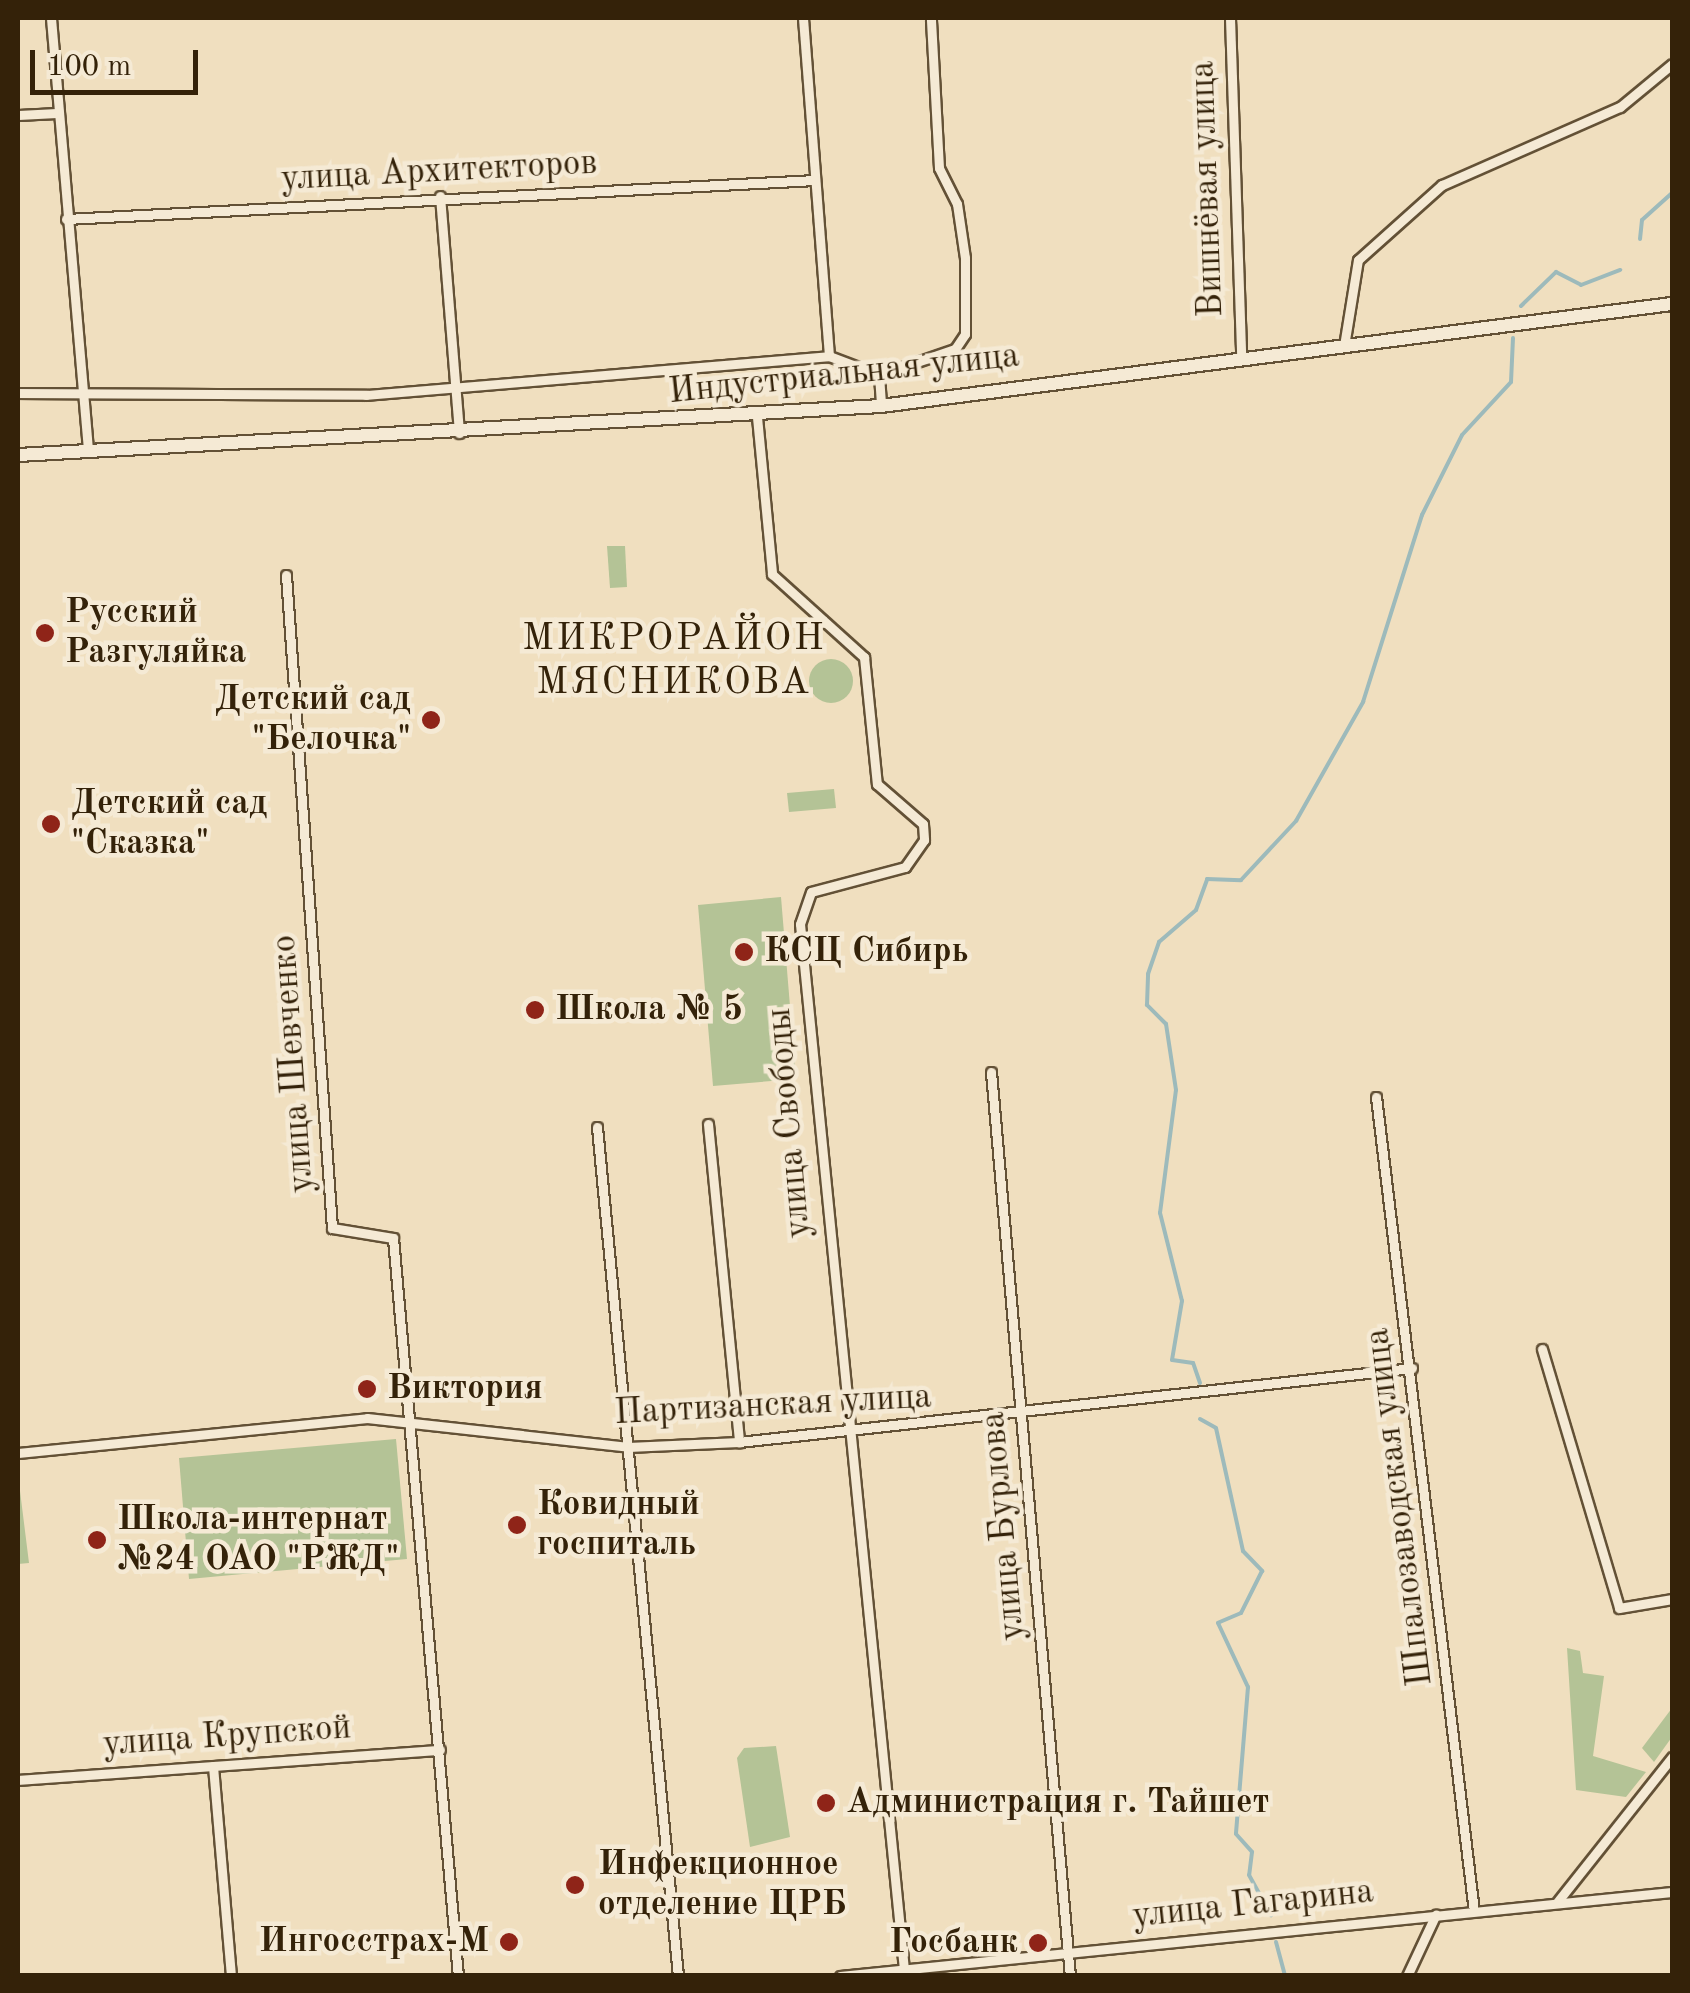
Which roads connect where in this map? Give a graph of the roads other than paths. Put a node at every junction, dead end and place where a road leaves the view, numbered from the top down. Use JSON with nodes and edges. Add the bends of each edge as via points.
{"nodes":[{"id":1,"x":51,"y":18,"type":"edge"},
{"id":2,"x":803,"y":18,"type":"edge"},
{"id":3,"x":931,"y":18,"type":"edge"},
{"id":4,"x":1230,"y":18,"type":"edge"},
{"id":5,"x":1672,"y":64,"type":"edge"},
{"id":6,"x":57,"y":113,"type":"junction"},
{"id":7,"x":18,"y":115,"type":"edge"},
{"id":8,"x":815,"y":180,"type":"junction"},
{"id":9,"x":440,"y":196,"type":"junction"},
{"id":10,"x":66,"y":219,"type":"junction"},
{"id":11,"x":1672,"y":304,"type":"edge"},
{"id":12,"x":1344,"y":346,"type":"junction"},
{"id":13,"x":829,"y":356,"type":"junction"},
{"id":14,"x":1241,"y":358,"type":"junction"},
{"id":15,"x":879,"y":375,"type":"junction"},
{"id":16,"x":456,"y":387,"type":"junction"},
{"id":17,"x":84,"y":392,"type":"junction"},
{"id":18,"x":18,"y":394,"type":"edge"},
{"id":19,"x":881,"y":406,"type":"junction"},
{"id":20,"x":757,"y":417,"type":"junction"},
{"id":21,"x":460,"y":436,"type":"junction"},
{"id":22,"x":88,"y":451,"type":"junction"},
{"id":23,"x":18,"y":455,"type":"edge"},
{"id":24,"x":286,"y":576,"type":"dead end"},
{"id":25,"x":991,"y":1072,"type":"dead end"},
{"id":26,"x":1376,"y":1097,"type":"dead end"},
{"id":27,"x":708,"y":1124,"type":"dead end"},
{"id":28,"x":597,"y":1127,"type":"dead end"},
{"id":29,"x":1542,"y":1349,"type":"dead end"},
{"id":30,"x":1412,"y":1368,"type":"junction"},
{"id":31,"x":1023,"y":1417,"type":"junction"},
{"id":32,"x":409,"y":1418,"type":"junction"},
{"id":33,"x":846,"y":1433,"type":"junction"},
{"id":34,"x":739,"y":1442,"type":"junction"},
{"id":35,"x":628,"y":1447,"type":"junction"},
{"id":36,"x":18,"y":1453,"type":"edge"},
{"id":37,"x":1672,"y":1598,"type":"edge"},
{"id":38,"x":440,"y":1750,"type":"junction"},
{"id":39,"x":1672,"y":1757,"type":"edge"},
{"id":40,"x":213,"y":1766,"type":"junction"},
{"id":41,"x":18,"y":1780,"type":"edge"},
{"id":42,"x":1672,"y":1892,"type":"edge"},
{"id":43,"x":1558,"y":1901,"type":"junction"},
{"id":44,"x":1474,"y":1912,"type":"junction"},
{"id":45,"x":1436,"y":1914,"type":"junction"},
{"id":46,"x":1068,"y":1952,"type":"junction"},
{"id":47,"x":904,"y":1969,"type":"junction"},
{"id":48,"x":231,"y":1976,"type":"edge"},
{"id":49,"x":458,"y":1976,"type":"edge"},
{"id":50,"x":678,"y":1976,"type":"edge"},
{"id":51,"x":840,"y":1976,"type":"edge"},
{"id":52,"x":1070,"y":1976,"type":"edge"},
{"id":53,"x":1407,"y":1976,"type":"edge"}],
"edges":[{"from":1,"to":6,"type":"street"},
{"from":2,"to":8,"type":"street"},
{"from":3,"to":15,"type":"street","via":[[939,168],[957,204],[965,258],[964,334],[956,349]]},
{"from":4,"to":14,"type":"street","name":"Вишнёвая улица"},
{"from":5,"to":12,"type":"street","via":[[1620,107],[1442,185],[1358,260]]},
{"from":6,"to":7,"type":"street"},
{"from":6,"to":10,"type":"street"},
{"from":8,"to":9,"type":"street","name":"улица Архитекторов"},
{"from":8,"to":13,"type":"street"},
{"from":9,"to":10,"type":"street","name":"улица Архитекторов"},
{"from":9,"to":16,"type":"street"},
{"from":10,"to":17,"type":"street"},
{"from":11,"to":12,"type":"street","name":"Индустриальная улица"},
{"from":12,"to":14,"type":"street","name":"Индустриальная улица"},
{"from":13,"to":15,"type":"street"},
{"from":13,"to":16,"type":"street","name":"Индустриальная улица"},
{"from":14,"to":19,"type":"street","name":"Индустриальная улица"},
{"from":15,"to":19,"type":"street"},
{"from":16,"to":17,"type":"street","name":"Индустриальная улица"},
{"from":16,"to":21,"type":"street"},
{"from":17,"to":18,"type":"street","name":"Индустриальная улица"},
{"from":17,"to":22,"type":"street"},
{"from":19,"to":20,"type":"street","name":"Индустриальная улица"},
{"from":20,"to":21,"type":"street","name":"Индустриальная улица"},
{"from":20,"to":33,"type":"street","name":"улица Свободы","via":[[772,574],[864,657],[877,784],[922,824],[924,840],[905,867],[811,892],[800,924]]},
{"from":21,"to":22,"type":"street","name":"Индустриальная улица"},
{"from":22,"to":23,"type":"street","name":"Индустриальная улица"},
{"from":24,"to":32,"type":"street","name":"улица Шевченко","via":[[332,1228],[394,1238]]},
{"from":25,"to":31,"type":"street","name":"улица Бурлова"},
{"from":26,"to":30,"type":"street","name":"Шпалозаводская улица"},
{"from":27,"to":34,"type":"street"},
{"from":28,"to":35,"type":"street"},
{"from":29,"to":37,"type":"street","via":[[1619,1608]]},
{"from":30,"to":31,"type":"street","name":"Партизанская улица"},
{"from":30,"to":44,"type":"street","name":"Шпалозаводская улица"},
{"from":31,"to":33,"type":"street","name":"Партизанская улица"},
{"from":31,"to":46,"type":"street","name":"улица Бурлова"},
{"from":32,"to":35,"type":"street","name":"Партизанская улица"},
{"from":32,"to":36,"type":"street","name":"Партизанская улица"},
{"from":32,"to":38,"type":"street","name":"улица Шевченко"},
{"from":33,"to":34,"type":"street","name":"Партизанская улица"},
{"from":33,"to":47,"type":"street","name":"улица Свободы"},
{"from":34,"to":35,"type":"street","name":"Партизанская улица"},
{"from":35,"to":50,"type":"street"},
{"from":38,"to":40,"type":"street","name":"улица Крупской"},
{"from":38,"to":49,"type":"street","name":"улица Шевченко"},
{"from":39,"to":43,"type":"street"},
{"from":40,"to":41,"type":"street","name":"улица Крупской"},
{"from":40,"to":48,"type":"street"},
{"from":42,"to":43,"type":"street","name":"улица Гагарина"},
{"from":43,"to":44,"type":"street","name":"улица Гагарина"},
{"from":44,"to":45,"type":"street","name":"улица Гагарина"},
{"from":45,"to":46,"type":"street","name":"улица Гагарина"},
{"from":45,"to":53,"type":"street"},
{"from":46,"to":47,"type":"street","name":"улица Гагарина"},
{"from":46,"to":52,"type":"street","name":"улица Бурлова"},
{"from":47,"to":51,"type":"street","name":"улица Гагарина"}]}
